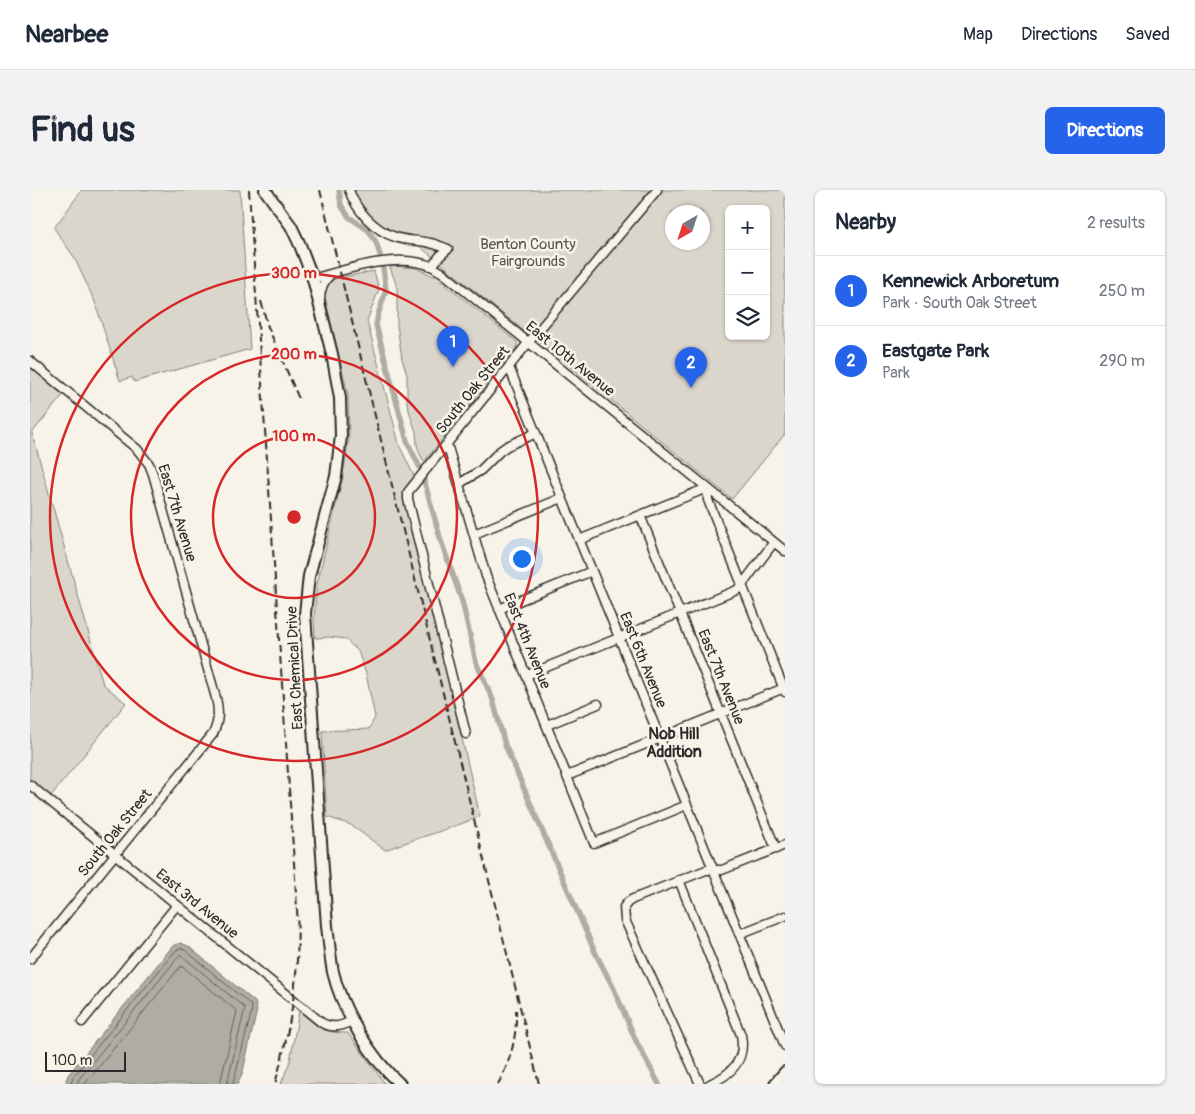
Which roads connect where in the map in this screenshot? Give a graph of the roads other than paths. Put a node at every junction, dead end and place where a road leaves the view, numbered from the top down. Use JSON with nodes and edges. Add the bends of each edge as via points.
{"nodes":[{"id":1,"x":266,"y":190,"type":"edge"},
{"id":2,"x":349,"y":190,"type":"edge"},
{"id":3,"x":656,"y":190,"type":"edge"},
{"id":4,"x":432,"y":266,"type":"junction"},
{"id":5,"x":332,"y":274,"type":"junction"},
{"id":6,"x":313,"y":279,"type":"junction"},
{"id":7,"x":320,"y":307,"type":"junction"},
{"id":8,"x":528,"y":343,"type":"junction"},
{"id":9,"x":30,"y":361,"type":"edge"},
{"id":10,"x":509,"y":367,"type":"junction"},
{"id":11,"x":536,"y":432,"type":"junction"},
{"id":12,"x":447,"y":444,"type":"junction"},
{"id":13,"x":459,"y":484,"type":"junction"},
{"id":14,"x":707,"y":488,"type":"junction"},
{"id":15,"x":562,"y":498,"type":"junction"},
{"id":16,"x":640,"y":515,"type":"junction"},
{"id":17,"x":474,"y":534,"type":"junction"},
{"id":18,"x":579,"y":540,"type":"junction"},
{"id":19,"x":774,"y":542,"type":"junction"},
{"id":20,"x":785,"y":551,"type":"edge"},
{"id":21,"x":592,"y":571,"type":"junction"},
{"id":22,"x":742,"y":585,"type":"junction"},
{"id":23,"x":499,"y":609,"type":"junction"},
{"id":24,"x":680,"y":613,"type":"junction"},
{"id":25,"x":619,"y":638,"type":"junction"},
{"id":26,"x":782,"y":673,"type":"edge"},
{"id":27,"x":527,"y":675,"type":"junction"},
{"id":28,"x":784,"y":690,"type":"edge"},
{"id":29,"x":598,"y":704,"type":"dead end"},
{"id":30,"x":721,"y":714,"type":"junction"},
{"id":31,"x":218,"y":722,"type":"joint"},
{"id":32,"x":547,"y":725,"type":"junction"},
{"id":33,"x":466,"y":734,"type":"dead end"},
{"id":34,"x":660,"y":738,"type":"junction"},
{"id":35,"x":567,"y":776,"type":"junction"},
{"id":36,"x":30,"y":785,"type":"edge"},
{"id":37,"x":687,"y":805,"type":"junction"},
{"id":38,"x":785,"y":845,"type":"edge"},
{"id":39,"x":776,"y":848,"type":"junction"},
{"id":40,"x":115,"y":855,"type":"junction"},
{"id":41,"x":713,"y":870,"type":"junction"},
{"id":42,"x":679,"y":880,"type":"junction"},
{"id":43,"x":177,"y":905,"type":"junction"},
{"id":44,"x":785,"y":916,"type":"edge"},
{"id":45,"x":740,"y":934,"type":"junction"},
{"id":46,"x":30,"y":959,"type":"edge"},
{"id":47,"x":352,"y":1021,"type":"junction"},
{"id":48,"x":82,"y":1022,"type":"dead end"},
{"id":49,"x":785,"y":1046,"type":"edge"},
{"id":50,"x":785,"y":1072,"type":"edge"},
{"id":51,"x":400,"y":1084,"type":"edge"},
{"id":52,"x":700,"y":1084,"type":"edge"},
{"id":53,"x":710,"y":1084,"type":"edge"},
{"id":54,"x":775,"y":1084,"type":"edge"}],
"edges":[{"from":1,"to":6,"type":"main road","name":"East Chemical Drive","via":[[291,226]]},
{"from":2,"to":4,"type":"street","via":[[364,216],[385,232],[448,249]]},
{"from":3,"to":8,"type":"street","name":"South Oak Street"},
{"from":4,"to":5,"type":"street","name":"East 10th Avenue","via":[[391,260]]},
{"from":4,"to":8,"type":"street","name":"East 10th Avenue"},
{"from":5,"to":6,"type":"street","name":"East 10th Avenue"},
{"from":5,"to":7,"type":"street","via":[[323,284]]},
{"from":6,"to":7,"type":"main road","name":"East Chemical Drive"},
{"from":7,"to":47,"type":"main road","name":"East Chemical Drive","via":[[340,398],[341,436],[336,476],[309,576],[305,614],[327,926],[333,972]]},
{"from":8,"to":10,"type":"street","name":"South Oak Street"},
{"from":8,"to":14,"type":"street","name":"East 10th Avenue"},
{"from":9,"to":31,"type":"street","name":"East 7th Avenue","via":[[137,449],[149,464],[216,698]]},
{"from":10,"to":11,"type":"street","name":"East 6th Avenue"},
{"from":10,"to":12,"type":"street","name":"South Oak Street"},
{"from":11,"to":13,"type":"street","via":[[507,446],[481,470]]},
{"from":11,"to":15,"type":"street","name":"East 6th Avenue"},
{"from":12,"to":13,"type":"street","name":"East 4th Avenue"},
{"from":12,"to":33,"type":"street","name":"South Oak Street","via":[[408,492],[408,499]]},
{"from":13,"to":17,"type":"street","name":"East 4th Avenue"},
{"from":14,"to":16,"type":"street"},
{"from":14,"to":19,"type":"street","name":"East 10th Avenue"},
{"from":14,"to":22,"type":"street","via":[[708,500]]},
{"from":15,"to":17,"type":"street"},
{"from":15,"to":18,"type":"street","name":"East 6th Avenue"},
{"from":16,"to":18,"type":"street"},
{"from":16,"to":24,"type":"street","name":"East 7th Avenue"},
{"from":17,"to":23,"type":"street","name":"East 4th Avenue"},
{"from":18,"to":21,"type":"street","name":"East 6th Avenue"},
{"from":19,"to":20,"type":"street","name":"East 10th Avenue"},
{"from":19,"to":22,"type":"street"},
{"from":21,"to":23,"type":"street"},
{"from":21,"to":25,"type":"street","name":"East 6th Avenue"},
{"from":22,"to":24,"type":"street"},
{"from":22,"to":26,"type":"street"},
{"from":23,"to":27,"type":"street","name":"East 4th Avenue"},
{"from":24,"to":25,"type":"street"},
{"from":24,"to":30,"type":"street","name":"East 7th Avenue"},
{"from":25,"to":27,"type":"street"},
{"from":25,"to":34,"type":"street","name":"East 6th Avenue"},
{"from":26,"to":28,"type":"street"},
{"from":27,"to":32,"type":"street","name":"East 4th Avenue"},
{"from":28,"to":30,"type":"street"},
{"from":29,"to":32,"type":"street"},
{"from":30,"to":34,"type":"street"},
{"from":30,"to":39,"type":"street","name":"East 7th Avenue"},
{"from":31,"to":40,"type":"street","name":"South Oak Street","via":[[213,734]]},
{"from":32,"to":35,"type":"street","name":"East 4th Avenue"},
{"from":34,"to":35,"type":"street"},
{"from":34,"to":37,"type":"street","name":"East 6th Avenue"},
{"from":35,"to":37,"type":"street","name":"East 4th Avenue","via":[[594,843]]},
{"from":36,"to":40,"type":"street","name":"East 3rd Avenue"},
{"from":37,"to":41,"type":"street","name":"East 6th Avenue"},
{"from":38,"to":39,"type":"street"},
{"from":39,"to":41,"type":"street","via":[[722,870]]},
{"from":40,"to":43,"type":"street","name":"East 3rd Avenue"},
{"from":40,"to":46,"type":"street","name":"South Oak Street"},
{"from":41,"to":42,"type":"street"},
{"from":41,"to":45,"type":"street","name":"East 6th Avenue"},
{"from":42,"to":52,"type":"street","via":[[628,902],[624,907],[625,920]]},
{"from":42,"to":53,"type":"street","via":[[743,1042],[739,1060],[726,1075]]},
{"from":43,"to":47,"type":"street","name":"East 3rd Avenue","via":[[322,1023],[335,1027]]},
{"from":43,"to":48,"type":"street"},
{"from":44,"to":45,"type":"street"},
{"from":45,"to":49,"type":"street","name":"East 6th Avenue"},
{"from":47,"to":51,"type":"main road","name":"East Chemical Drive","via":[[370,1050]]},
{"from":50,"to":54,"type":"main road"}]}
